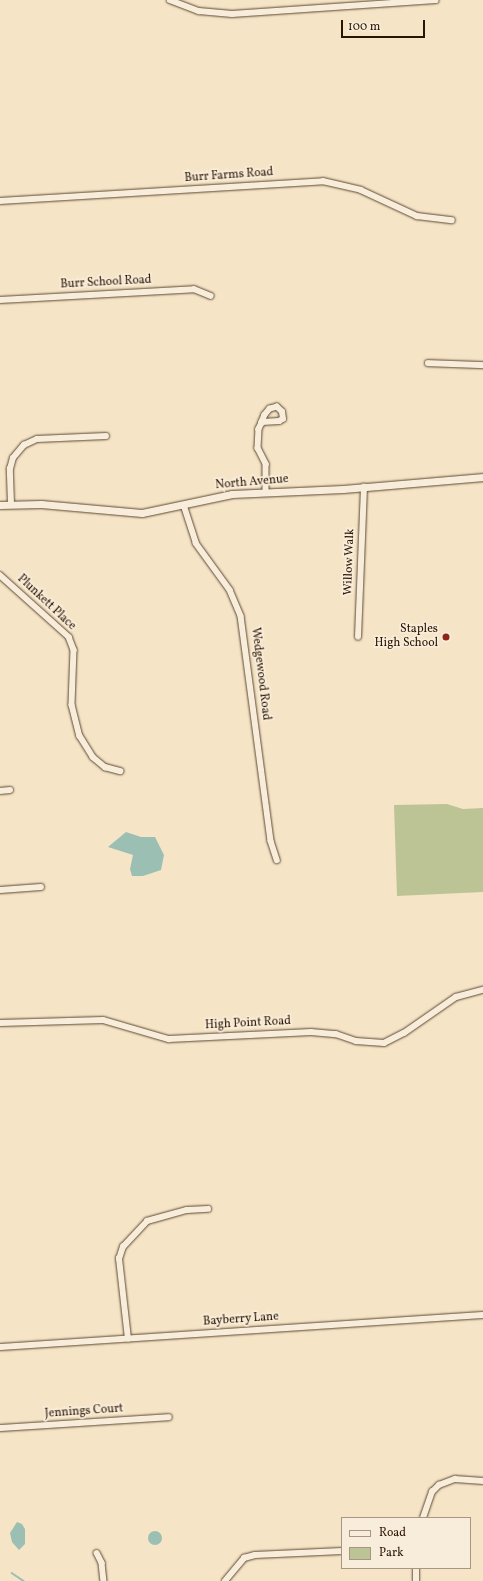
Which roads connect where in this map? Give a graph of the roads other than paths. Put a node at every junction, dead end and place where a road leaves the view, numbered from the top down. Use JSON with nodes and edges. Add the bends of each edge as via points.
{"nodes":[{"id":1,"x":170,"y":0,"type":"edge"},
{"id":2,"x":317,"y":0,"type":"edge"},
{"id":3,"x":436,"y":0,"type":"edge"},
{"id":4,"x":317,"y":7,"type":"junction"},
{"id":5,"x":0,"y":201,"type":"edge"},
{"id":6,"x":452,"y":220,"type":"dead end"},
{"id":7,"x":211,"y":296,"type":"dead end"},
{"id":8,"x":0,"y":300,"type":"edge"},
{"id":9,"x":428,"y":362,"type":"dead end"},
{"id":10,"x":483,"y":365,"type":"edge"},
{"id":11,"x":262,"y":422,"type":"dead end"},
{"id":12,"x":106,"y":436,"type":"dead end"},
{"id":13,"x":483,"y":477,"type":"edge"},
{"id":14,"x":364,"y":487,"type":"junction"},
{"id":15,"x":266,"y":492,"type":"junction"},
{"id":16,"x":12,"y":504,"type":"junction"},
{"id":17,"x":0,"y":505,"type":"edge"},
{"id":18,"x":184,"y":505,"type":"junction"},
{"id":19,"x":0,"y":575,"type":"edge"},
{"id":20,"x":358,"y":637,"type":"dead end"},
{"id":21,"x":120,"y":771,"type":"dead end"},
{"id":22,"x":10,"y":790,"type":"dead end"},
{"id":23,"x":0,"y":791,"type":"edge"},
{"id":24,"x":277,"y":860,"type":"dead end"},
{"id":25,"x":41,"y":887,"type":"dead end"},
{"id":26,"x":0,"y":890,"type":"edge"},
{"id":27,"x":483,"y":990,"type":"edge"},
{"id":28,"x":0,"y":1023,"type":"edge"},
{"id":29,"x":208,"y":1209,"type":"dead end"},
{"id":30,"x":483,"y":1315,"type":"edge"},
{"id":31,"x":128,"y":1339,"type":"junction"},
{"id":32,"x":0,"y":1347,"type":"edge"},
{"id":33,"x":169,"y":1417,"type":"dead end"},
{"id":34,"x":0,"y":1428,"type":"edge"},
{"id":35,"x":483,"y":1481,"type":"edge"},
{"id":36,"x":423,"y":1517,"type":"edge"},
{"id":37,"x":341,"y":1551,"type":"edge"},
{"id":38,"x":97,"y":1553,"type":"dead end"},
{"id":39,"x":416,"y":1569,"type":"edge"},
{"id":40,"x":104,"y":1581,"type":"edge"},
{"id":41,"x":225,"y":1581,"type":"edge"},
{"id":42,"x":416,"y":1581,"type":"edge"}],
"edges":[{"from":1,"to":4,"type":"street","via":[[198,11],[226,14]]},
{"from":2,"to":4,"type":"street"},
{"from":3,"to":4,"type":"street"},
{"from":5,"to":6,"type":"street","name":"Burr Farms Road","via":[[323,181],[361,190],[417,216]]},
{"from":7,"to":8,"type":"street","name":"Burr School Road","via":[[194,289]]},
{"from":9,"to":10,"type":"street"},
{"from":11,"to":15,"type":"street","via":[[258,448],[266,464]]},
{"from":12,"to":16,"type":"street","via":[[37,439],[24,445],[13,458],[10,469]]},
{"from":13,"to":14,"type":"street","name":"North Avenue"},
{"from":14,"to":15,"type":"street","name":"North Avenue"},
{"from":14,"to":20,"type":"street","name":"Willow Walk"},
{"from":15,"to":18,"type":"street","name":"North Avenue","via":[[227,495]]},
{"from":16,"to":17,"type":"street","name":"North Avenue"},
{"from":16,"to":18,"type":"street","name":"North Avenue","via":[[60,505],[142,514]]},
{"from":18,"to":24,"type":"street","name":"Wedgewood Road","via":[[196,543],[230,590],[240,616],[267,808]]},
{"from":19,"to":21,"type":"street","name":"Plunkett Place","via":[[69,637],[74,650],[72,705],[80,736],[93,757],[105,768]]},
{"from":22,"to":23,"type":"street"},
{"from":25,"to":26,"type":"street"},
{"from":27,"to":28,"type":"street","name":"High Point Road","via":[[451,1000],[404,1034],[384,1043],[356,1041],[336,1034],[311,1032],[169,1039],[103,1020]]},
{"from":29,"to":31,"type":"street","via":[[187,1210],[147,1220],[123,1246],[119,1259]]},
{"from":30,"to":31,"type":"street","name":"Bayberry Lane"},
{"from":31,"to":32,"type":"street","name":"Bayberry Lane"},
{"from":33,"to":34,"type":"street","name":"Jennings Court"},
{"from":35,"to":36,"type":"street","via":[[455,1479],[439,1485],[432,1492]]},
{"from":37,"to":41,"type":"street","via":[[254,1555],[244,1558]]},
{"from":38,"to":40,"type":"street","via":[[102,1563]]},
{"from":39,"to":42,"type":"street"}]}
